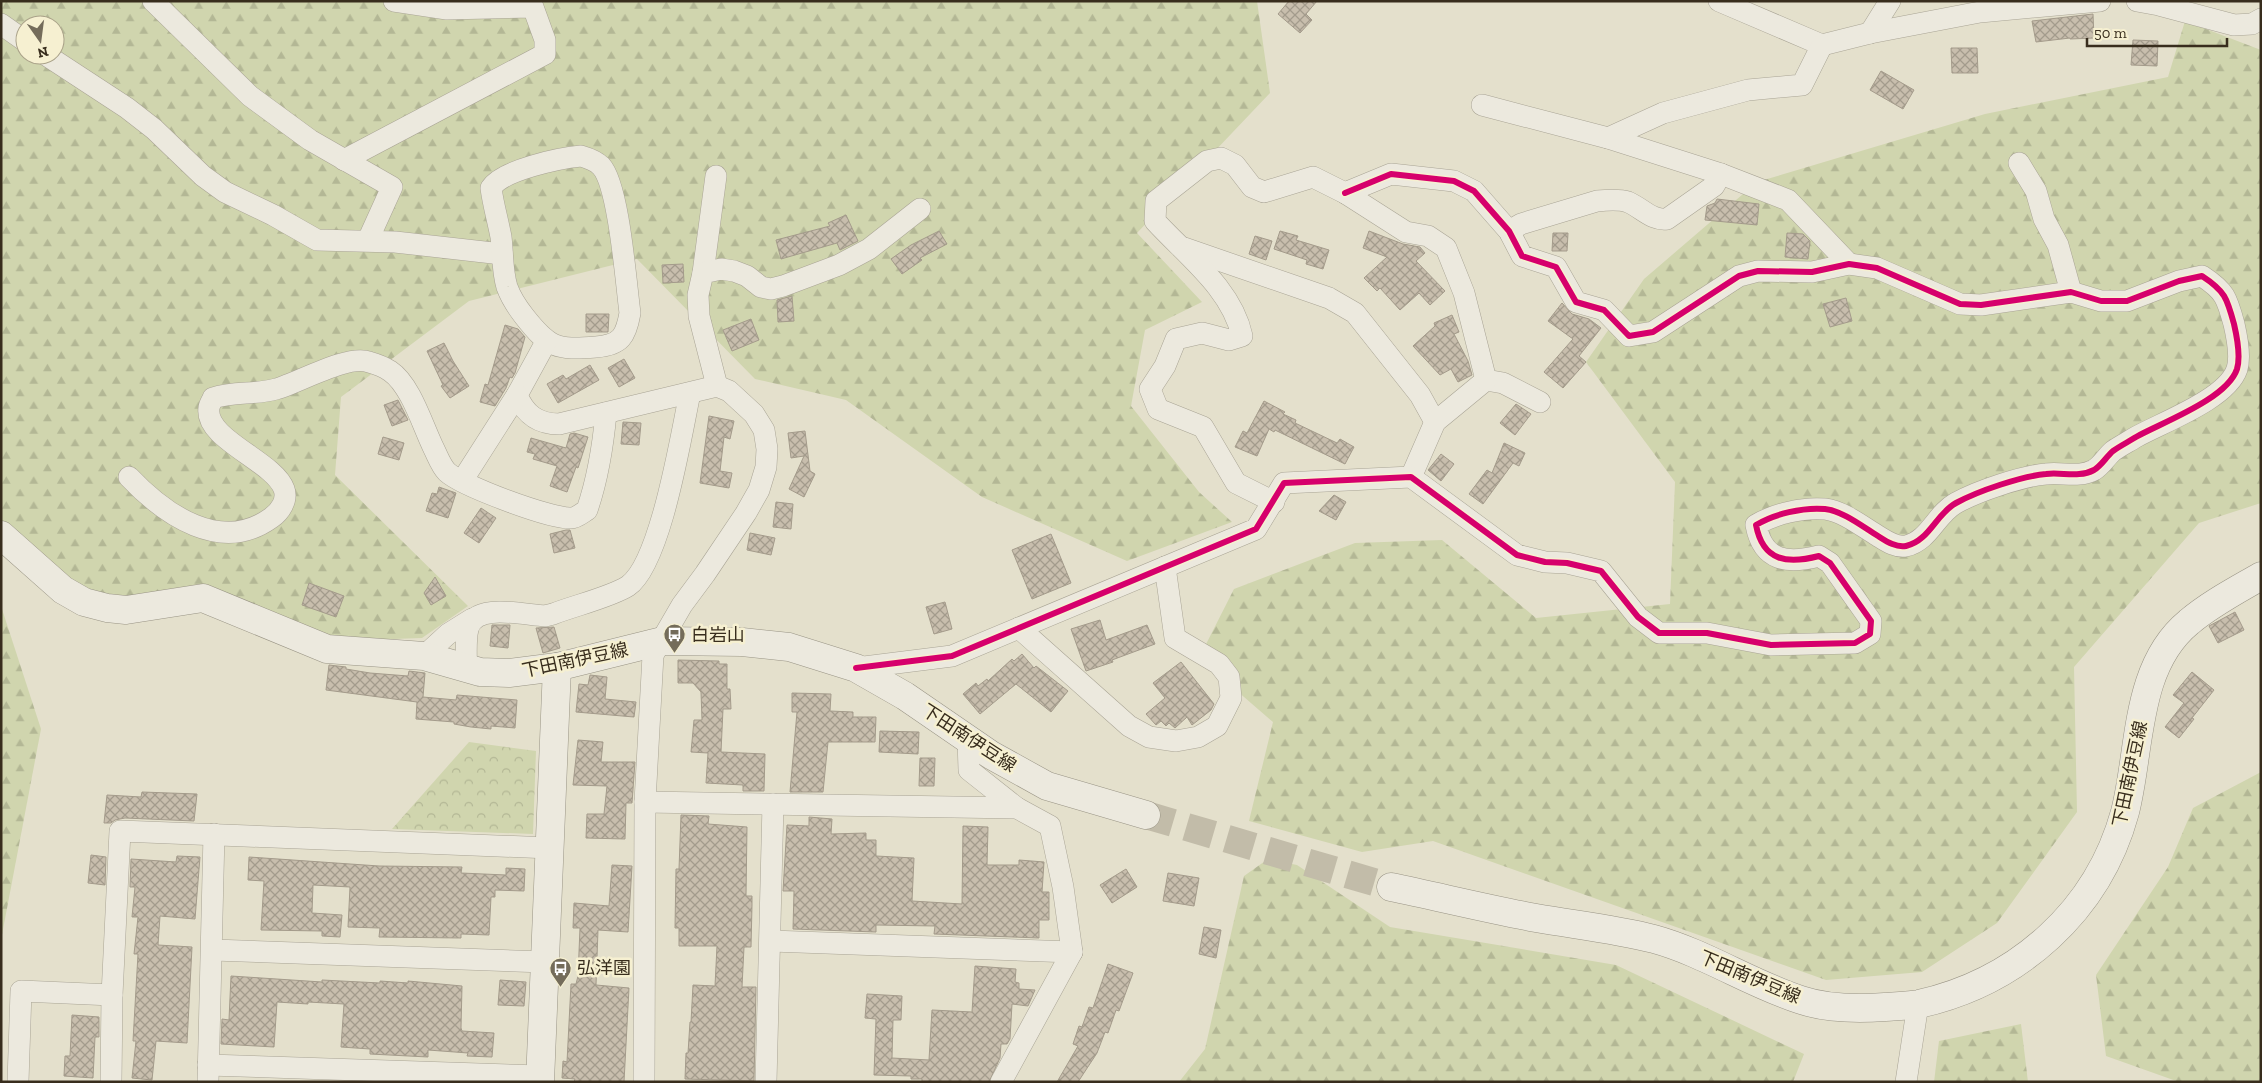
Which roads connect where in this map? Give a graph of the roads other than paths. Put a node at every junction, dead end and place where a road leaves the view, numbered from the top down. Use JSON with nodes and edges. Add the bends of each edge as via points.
{"nodes":[{"id":1,"x":153,"y":1,"type":"edge"},
{"id":2,"x":394,"y":1,"type":"edge"},
{"id":3,"x":1719,"y":1,"type":"edge"},
{"id":4,"x":1890,"y":1,"type":"edge"},
{"id":5,"x":2100,"y":1,"type":"edge"},
{"id":6,"x":2137,"y":1,"type":"edge"},
{"id":7,"x":2261,"y":20,"type":"edge"},
{"id":8,"x":1,"y":24,"type":"edge"},
{"id":9,"x":1870,"y":32,"type":"junction"},
{"id":10,"x":15,"y":34,"type":"edge"},
{"id":11,"x":1822,"y":45,"type":"junction"},
{"id":12,"x":61,"y":65,"type":"edge"},
{"id":13,"x":1482,"y":105,"type":"dead end"},
{"id":14,"x":1608,"y":138,"type":"junction"},
{"id":15,"x":344,"y":160,"type":"junction"},
{"id":16,"x":2018,"y":163,"type":"dead end"},
{"id":17,"x":1720,"y":174,"type":"junction"},
{"id":18,"x":716,"y":176,"type":"dead end"},
{"id":19,"x":1345,"y":193,"type":"junction"},
{"id":20,"x":920,"y":209,"type":"dead end"},
{"id":21,"x":1509,"y":231,"type":"junction"},
{"id":22,"x":368,"y":240,"type":"junction"},
{"id":23,"x":1179,"y":247,"type":"junction"},
{"id":24,"x":502,"y":254,"type":"junction"},
{"id":25,"x":1849,"y":264,"type":"junction"},
{"id":26,"x":703,"y":273,"type":"junction"},
{"id":27,"x":2071,"y":292,"type":"junction"},
{"id":28,"x":546,"y":342,"type":"junction"},
{"id":29,"x":1486,"y":380,"type":"junction"},
{"id":30,"x":717,"y":386,"type":"junction"},
{"id":31,"x":690,"y":393,"type":"junction"},
{"id":32,"x":516,"y":394,"type":"junction"},
{"id":33,"x":1540,"y":402,"type":"dead end"},
{"id":34,"x":606,"y":413,"type":"junction"},
{"id":35,"x":1435,"y":422,"type":"junction"},
{"id":36,"x":129,"y":477,"type":"dead end"},
{"id":37,"x":1411,"y":477,"type":"junction"},
{"id":38,"x":462,"y":481,"type":"junction"},
{"id":39,"x":1274,"y":502,"type":"junction"},
{"id":40,"x":1,"y":535,"type":"edge"},
{"id":41,"x":1165,"y":567,"type":"junction"},
{"id":42,"x":2261,"y":576,"type":"edge"},
{"id":43,"x":472,"y":619,"type":"junction"},
{"id":44,"x":1019,"y":628,"type":"junction"},
{"id":45,"x":662,"y":641,"type":"junction"},
{"id":46,"x":424,"y":656,"type":"junction"},
{"id":47,"x":557,"y":667,"type":"junction"},
{"id":48,"x":466,"y":668,"type":"junction"},
{"id":49,"x":856,"y":668,"type":"junction"},
{"id":50,"x":968,"y":738,"type":"junction"},
{"id":51,"x":645,"y":802,"type":"junction"},
{"id":52,"x":773,"y":804,"type":"junction"},
{"id":53,"x":1017,"y":808,"type":"junction"},
{"id":54,"x":1146,"y":815,"type":"tunnel mouth"},
{"id":55,"x":214,"y":834,"type":"junction"},
{"id":56,"x":550,"y":848,"type":"junction"},
{"id":57,"x":1391,"y":887,"type":"tunnel mouth"},
{"id":58,"x":771,"y":941,"type":"junction"},
{"id":59,"x":213,"y":950,"type":"junction"},
{"id":60,"x":1072,"y":952,"type":"junction"},
{"id":61,"x":545,"y":962,"type":"junction"},
{"id":62,"x":112,"y":995,"type":"junction"},
{"id":63,"x":1918,"y":1004,"type":"junction"},
{"id":64,"x":208,"y":1073,"type":"edge"},
{"id":65,"x":540,"y":1079,"type":"edge"},
{"id":66,"x":18,"y":1082,"type":"edge"},
{"id":67,"x":111,"y":1082,"type":"edge"},
{"id":68,"x":644,"y":1082,"type":"edge"},
{"id":69,"x":766,"y":1082,"type":"edge"},
{"id":70,"x":1001,"y":1082,"type":"edge"},
{"id":71,"x":1906,"y":1082,"type":"edge"}],
"edges":[{"from":1,"to":15,"type":"street","via":[[250,96],[310,140]]},
{"from":2,"to":15,"type":"street","via":[[447,9],[533,7],[545,40],[545,54]]},
{"from":3,"to":11,"type":"street"},
{"from":4,"to":9,"type":"street"},
{"from":5,"to":9,"type":"street","via":[[1980,12]]},
{"from":6,"to":7,"type":"street","via":[[2234,25]]},
{"from":8,"to":10,"type":"street"},
{"from":9,"to":11,"type":"street"},
{"from":11,"to":14,"type":"street","via":[[1802,85],[1748,90],[1673,110]]},
{"from":12,"to":22,"type":"street","via":[[141,118],[203,176],[225,192],[317,240]]},
{"from":13,"to":14,"type":"street"},
{"from":14,"to":17,"type":"street"},
{"from":15,"to":22,"type":"street","via":[[392,187]]},
{"from":16,"to":27,"type":"street","via":[[2036,191],[2044,219],[2058,245]]},
{"from":17,"to":21,"type":"street","via":[[1714,186],[1667,219],[1659,220],[1628,202],[1610,200],[1521,224]]},
{"from":17,"to":25,"type":"street","via":[[1788,200]]},
{"from":18,"to":26,"type":"street"},
{"from":19,"to":21,"type":"street","via":[[1391,174],[1454,181],[1474,191]]},
{"from":19,"to":23,"type":"street","via":[[1313,177],[1264,192],[1252,187],[1235,165],[1221,158],[1207,161],[1156,201],[1155,221]]},
{"from":19,"to":29,"type":"street","via":[[1406,232],[1428,236],[1446,248],[1464,293]]},
{"from":20,"to":26,"type":"street","via":[[869,249],[839,265],[783,286],[762,286],[734,271]]},
{"from":21,"to":25,"type":"street","via":[[1522,256],[1556,268],[1576,302],[1604,310],[1629,336],[1652,332],[1739,276],[1758,271],[1812,272]]},
{"from":22,"to":24,"type":"street"},
{"from":23,"to":35,"type":"street","via":[[1329,298],[1355,314],[1420,395]]},
{"from":23,"to":39,"type":"street","via":[[1219,287],[1238,320],[1242,336],[1229,340],[1202,333],[1176,339],[1165,366],[1150,389],[1158,409],[1203,427],[1236,483]]},
{"from":24,"to":28,"type":"street","via":[[512,299]]},
{"from":24,"to":28,"type":"street","via":[[491,188],[495,182],[567,157],[581,156],[601,166],[615,206],[630,313],[627,328],[622,338],[613,344],[598,347],[559,346]]},
{"from":25,"to":27,"type":"street","via":[[1877,268],[1960,304],[2002,304]]},
{"from":26,"to":30,"type":"street","via":[[698,295],[699,316]]},
{"from":27,"to":37,"type":"street","via":[[2102,301],[2127,301],[2202,276],[2220,288],[2229,306],[2238,339],[2237,368],[2227,385],[2203,403],[2121,447],[2095,469],[2080,474],[2022,478],[1956,503],[1942,514],[1920,541],[1904,547],[1825,509],[1769,517],[1756,525],[1759,538],[1768,551],[1785,561],[1819,556],[1830,563],[1871,621],[1870,634],[1855,643],[1771,645],[1707,633],[1659,633],[1638,617],[1601,571],[1517,555]]},
{"from":28,"to":32,"type":"street"},
{"from":29,"to":33,"type":"street","via":[[1503,383]]},
{"from":29,"to":35,"type":"street"},
{"from":30,"to":31,"type":"street"},
{"from":30,"to":45,"type":"street","via":[[741,400],[764,430],[766,467],[759,490],[746,513],[682,605]]},
{"from":31,"to":34,"type":"street"},
{"from":31,"to":43,"type":"street","via":[[658,531],[641,574],[615,592],[553,614],[496,612]]},
{"from":32,"to":34,"type":"street","via":[[529,415],[550,424]]},
{"from":32,"to":38,"type":"street"},
{"from":34,"to":38,"type":"street","via":[[593,493],[587,510],[581,514],[572,518],[558,517]]},
{"from":35,"to":37,"type":"street"},
{"from":36,"to":38,"type":"street","via":[[162,506],[198,527],[231,533],[244,532],[264,523],[278,514],[284,491],[279,479],[269,469],[220,433],[210,419],[208,408],[213,398],[230,393],[254,394],[275,389],[346,363],[367,361],[390,371],[400,382],[441,463]]},
{"from":37,"to":39,"type":"street","via":[[1284,483]]},
{"from":39,"to":41,"type":"street","via":[[1256,529]]},
{"from":40,"to":46,"type":"main road","name":"下田南伊豆線","via":[[62,590],[84,602],[126,610],[203,598],[327,649]]},
{"from":41,"to":44,"type":"street"},
{"from":41,"to":44,"type":"street","via":[[1174,638],[1219,664],[1229,676],[1231,698],[1217,726],[1198,737],[1176,741],[1149,737],[1129,726]]},
{"from":42,"to":63,"type":"main road","name":"下田南伊豆線","via":[[2188,623],[2163,651],[2148,688],[2124,813],[2108,858],[2088,893],[2056,932],[2021,962],[1978,986]]},
{"from":43,"to":46,"type":"street","via":[[448,634]]},
{"from":43,"to":48,"type":"street","via":[[467,630]]},
{"from":44,"to":49,"type":"street","via":[[952,656]]},
{"from":45,"to":47,"type":"main road","name":"下田南伊豆線"},
{"from":45,"to":49,"type":"main road","name":"下田南伊豆線","via":[[742,642],[789,647]]},
{"from":45,"to":51,"type":"street","via":[[653,655]]},
{"from":46,"to":48,"type":"main road","name":"下田南伊豆線"},
{"from":47,"to":48,"type":"main road","name":"下田南伊豆線","via":[[508,673]]},
{"from":47,"to":56,"type":"main road"},
{"from":49,"to":50,"type":"main road","name":"下田南伊豆線"},
{"from":50,"to":53,"type":"street","via":[[970,770]]},
{"from":50,"to":54,"type":"main road","name":"下田南伊豆線","via":[[991,755],[1047,786]]},
{"from":51,"to":52,"type":"street"},
{"from":51,"to":68,"type":"street"},
{"from":52,"to":53,"type":"street"},
{"from":52,"to":58,"type":"street"},
{"from":53,"to":60,"type":"street","via":[[1050,826]]},
{"from":55,"to":56,"type":"street"},
{"from":55,"to":59,"type":"street"},
{"from":55,"to":62,"type":"street","via":[[120,831]]},
{"from":56,"to":61,"type":"main road"},
{"from":57,"to":63,"type":"main road","name":"下田南伊豆線","via":[[1534,918],[1625,931],[1673,944],[1802,1000],[1853,1010]]},
{"from":58,"to":60,"type":"street"},
{"from":58,"to":69,"type":"street"},
{"from":59,"to":61,"type":"street"},
{"from":59,"to":64,"type":"street"},
{"from":60,"to":70,"type":"street"},
{"from":61,"to":65,"type":"main road"},
{"from":62,"to":66,"type":"street","via":[[21,991]]},
{"from":62,"to":67,"type":"street"},
{"from":63,"to":71,"type":"street"},
{"from":64,"to":65,"type":"street"}]}
